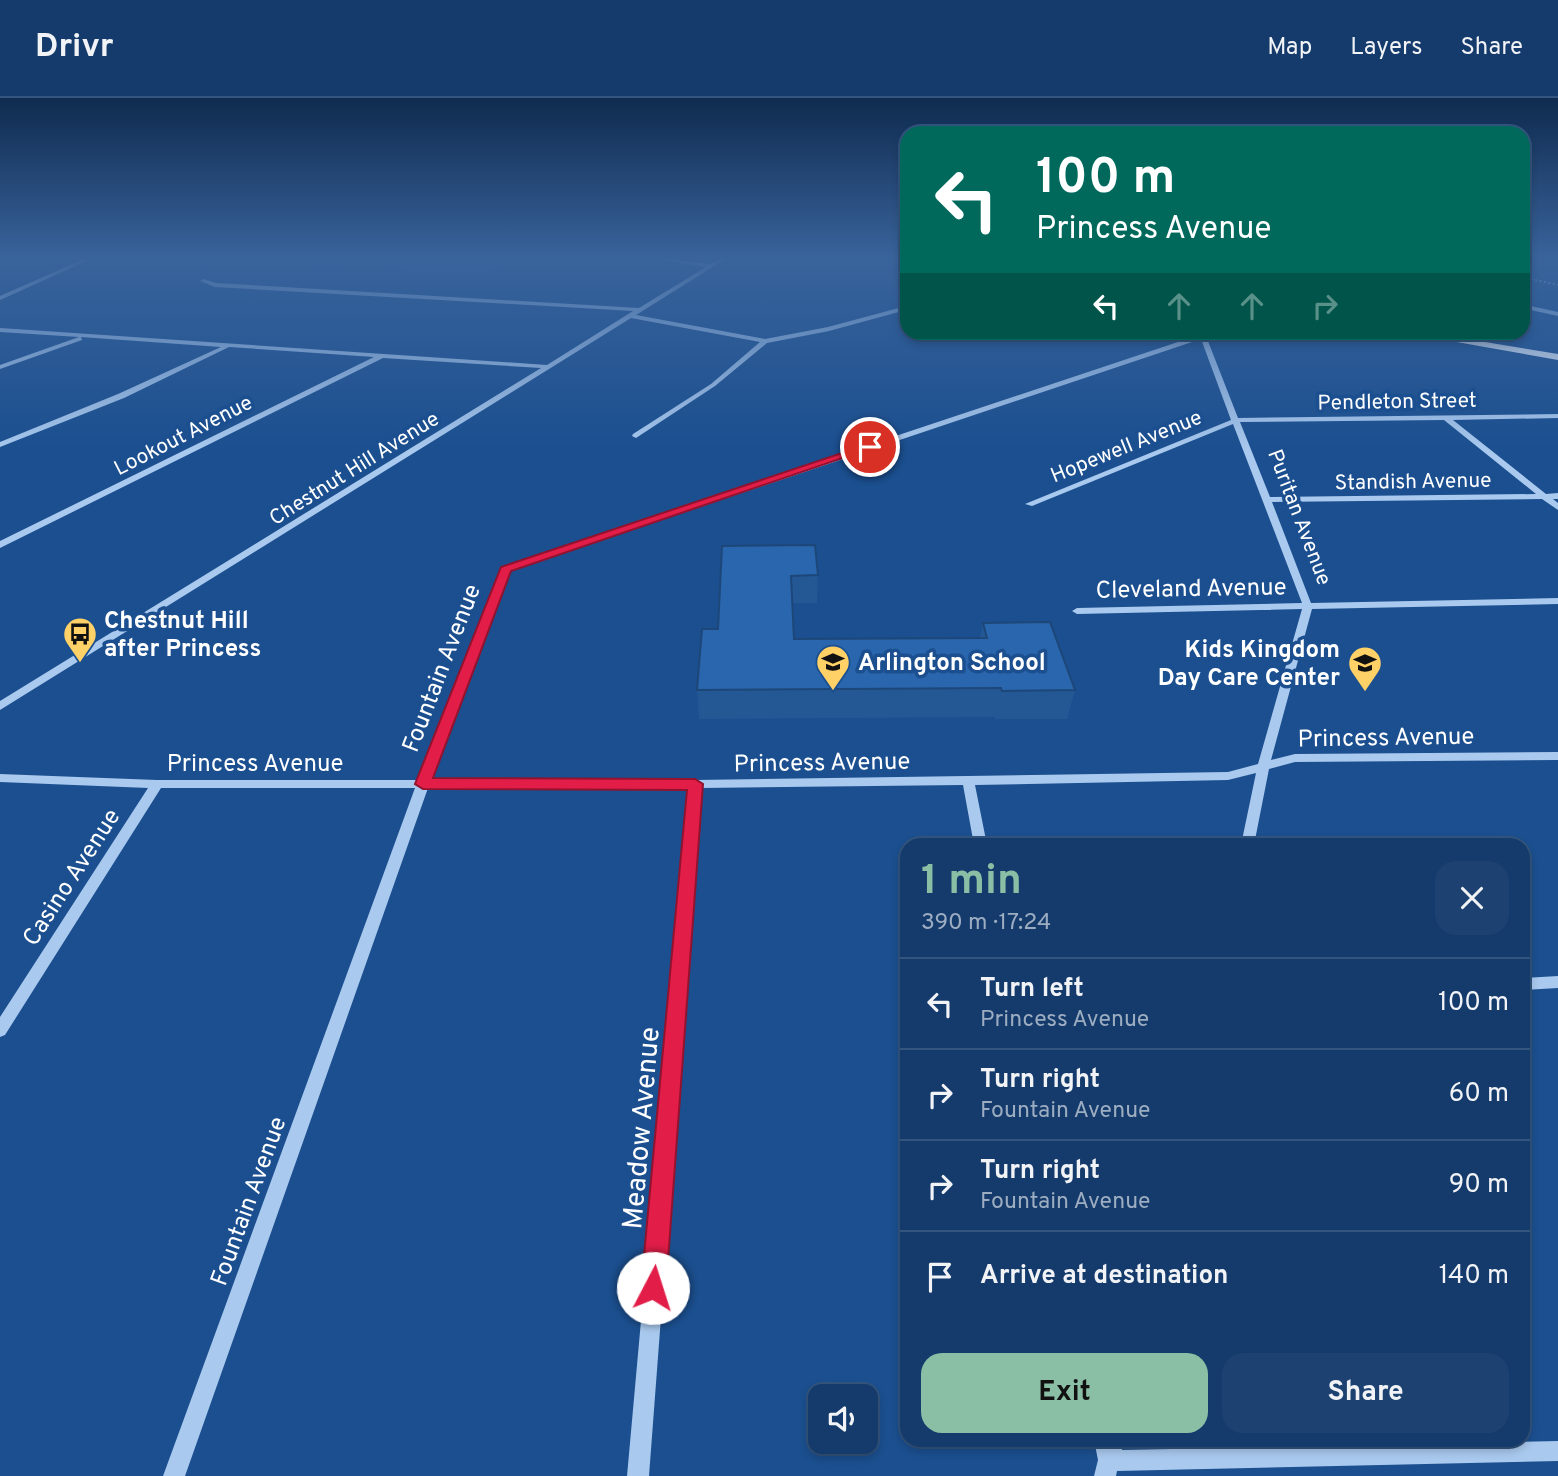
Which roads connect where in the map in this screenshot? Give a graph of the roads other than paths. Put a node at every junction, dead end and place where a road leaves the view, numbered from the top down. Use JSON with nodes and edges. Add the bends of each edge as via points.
{"nodes":[{"id":1,"x":621,"y":322,"type":"edge"},
{"id":2,"x":665,"y":322,"type":"edge"},
{"id":3,"x":854,"y":322,"type":"edge"},
{"id":4,"x":0,"y":330,"type":"edge"},
{"id":5,"x":87,"y":336,"type":"junction"},
{"id":6,"x":1187,"y":340,"type":"edge"},
{"id":7,"x":1204,"y":340,"type":"edge"},
{"id":8,"x":1451,"y":340,"type":"edge"},
{"id":9,"x":765,"y":341,"type":"junction"},
{"id":10,"x":229,"y":345,"type":"junction"},
{"id":11,"x":381,"y":356,"type":"junction"},
{"id":12,"x":1558,"y":358,"type":"edge"},
{"id":13,"x":0,"y":367,"type":"edge"},
{"id":14,"x":550,"y":367,"type":"junction"},
{"id":15,"x":1558,"y":416,"type":"edge"},
{"id":16,"x":1444,"y":417,"type":"junction"},
{"id":17,"x":1237,"y":420,"type":"junction"},
{"id":18,"x":636,"y":436,"type":"dead end"},
{"id":19,"x":0,"y":445,"type":"edge"},
{"id":20,"x":1545,"y":496,"type":"junction"},
{"id":21,"x":1558,"y":496,"type":"edge"},
{"id":22,"x":1268,"y":500,"type":"junction"},
{"id":23,"x":1029,"y":504,"type":"dead end"},
{"id":24,"x":1558,"y":507,"type":"edge"},
{"id":25,"x":0,"y":545,"type":"edge"},
{"id":26,"x":1558,"y":601,"type":"edge"},
{"id":27,"x":1308,"y":607,"type":"junction"},
{"id":28,"x":1077,"y":611,"type":"dead end"},
{"id":29,"x":0,"y":706,"type":"edge"},
{"id":30,"x":1558,"y":756,"type":"edge"},
{"id":31,"x":1263,"y":767,"type":"junction"},
{"id":32,"x":0,"y":778,"type":"edge"},
{"id":33,"x":968,"y":781,"type":"junction"},
{"id":34,"x":157,"y":784,"type":"junction"},
{"id":35,"x":423,"y":784,"type":"junction"},
{"id":36,"x":695,"y":784,"type":"junction"},
{"id":37,"x":980,"y":838,"type":"edge"},
{"id":38,"x":1249,"y":838,"type":"edge"},
{"id":39,"x":1558,"y":982,"type":"edge"},
{"id":40,"x":1530,"y":984,"type":"edge"},
{"id":41,"x":0,"y":1030,"type":"edge"},
{"id":42,"x":1558,"y":1451,"type":"edge"},
{"id":43,"x":1108,"y":1454,"type":"edge"},
{"id":44,"x":174,"y":1476,"type":"edge"},
{"id":45,"x":638,"y":1476,"type":"edge"}],
"edges":[{"from":1,"to":14,"type":"street","name":"Chestnut Hill Avenue"},
{"from":2,"to":9,"type":"street"},
{"from":3,"to":9,"type":"street"},
{"from":4,"to":5,"type":"street"},
{"from":5,"to":10,"type":"street"},
{"from":5,"to":13,"type":"street"},
{"from":6,"to":35,"type":"street","name":"Fountain Avenue","via":[[505,569]]},
{"from":7,"to":17,"type":"street","name":"Puritan Avenue"},
{"from":8,"to":12,"type":"main road"},
{"from":9,"to":18,"type":"street","via":[[713,385]]},
{"from":10,"to":11,"type":"street"},
{"from":10,"to":19,"type":"street","via":[[121,396]]},
{"from":11,"to":14,"type":"street"},
{"from":11,"to":25,"type":"street","name":"Lookout Avenue"},
{"from":14,"to":29,"type":"street","name":"Chestnut Hill Avenue"},
{"from":15,"to":16,"type":"street","name":"Pendleton Street"},
{"from":16,"to":17,"type":"street","name":"Pendleton Street"},
{"from":16,"to":20,"type":"street"},
{"from":17,"to":22,"type":"street","name":"Puritan Avenue"},
{"from":17,"to":23,"type":"street","name":"Hopewell Avenue"},
{"from":20,"to":21,"type":"street","name":"Standish Avenue"},
{"from":20,"to":22,"type":"street","name":"Standish Avenue"},
{"from":20,"to":24,"type":"street"},
{"from":22,"to":27,"type":"street","name":"Puritan Avenue"},
{"from":26,"to":27,"type":"street","name":"Cleveland Avenue"},
{"from":27,"to":28,"type":"street","name":"Cleveland Avenue"},
{"from":27,"to":31,"type":"street","name":"Puritan Avenue"},
{"from":30,"to":31,"type":"street","name":"Princess Avenue","via":[[1295,758]]},
{"from":31,"to":33,"type":"street","name":"Princess Avenue","via":[[1228,776]]},
{"from":31,"to":38,"type":"street","name":"Puritan Avenue"},
{"from":32,"to":34,"type":"street","name":"Princess Avenue"},
{"from":33,"to":36,"type":"street","name":"Princess Avenue"},
{"from":33,"to":37,"type":"street"},
{"from":34,"to":35,"type":"street","name":"Princess Avenue"},
{"from":34,"to":41,"type":"street","name":"Casino Avenue"},
{"from":35,"to":36,"type":"street","name":"Princess Avenue"},
{"from":35,"to":44,"type":"street","name":"Fountain Avenue"},
{"from":36,"to":45,"type":"street","name":"Meadow Avenue"},
{"from":39,"to":40,"type":"street"},
{"from":42,"to":43,"type":"street"}]}
